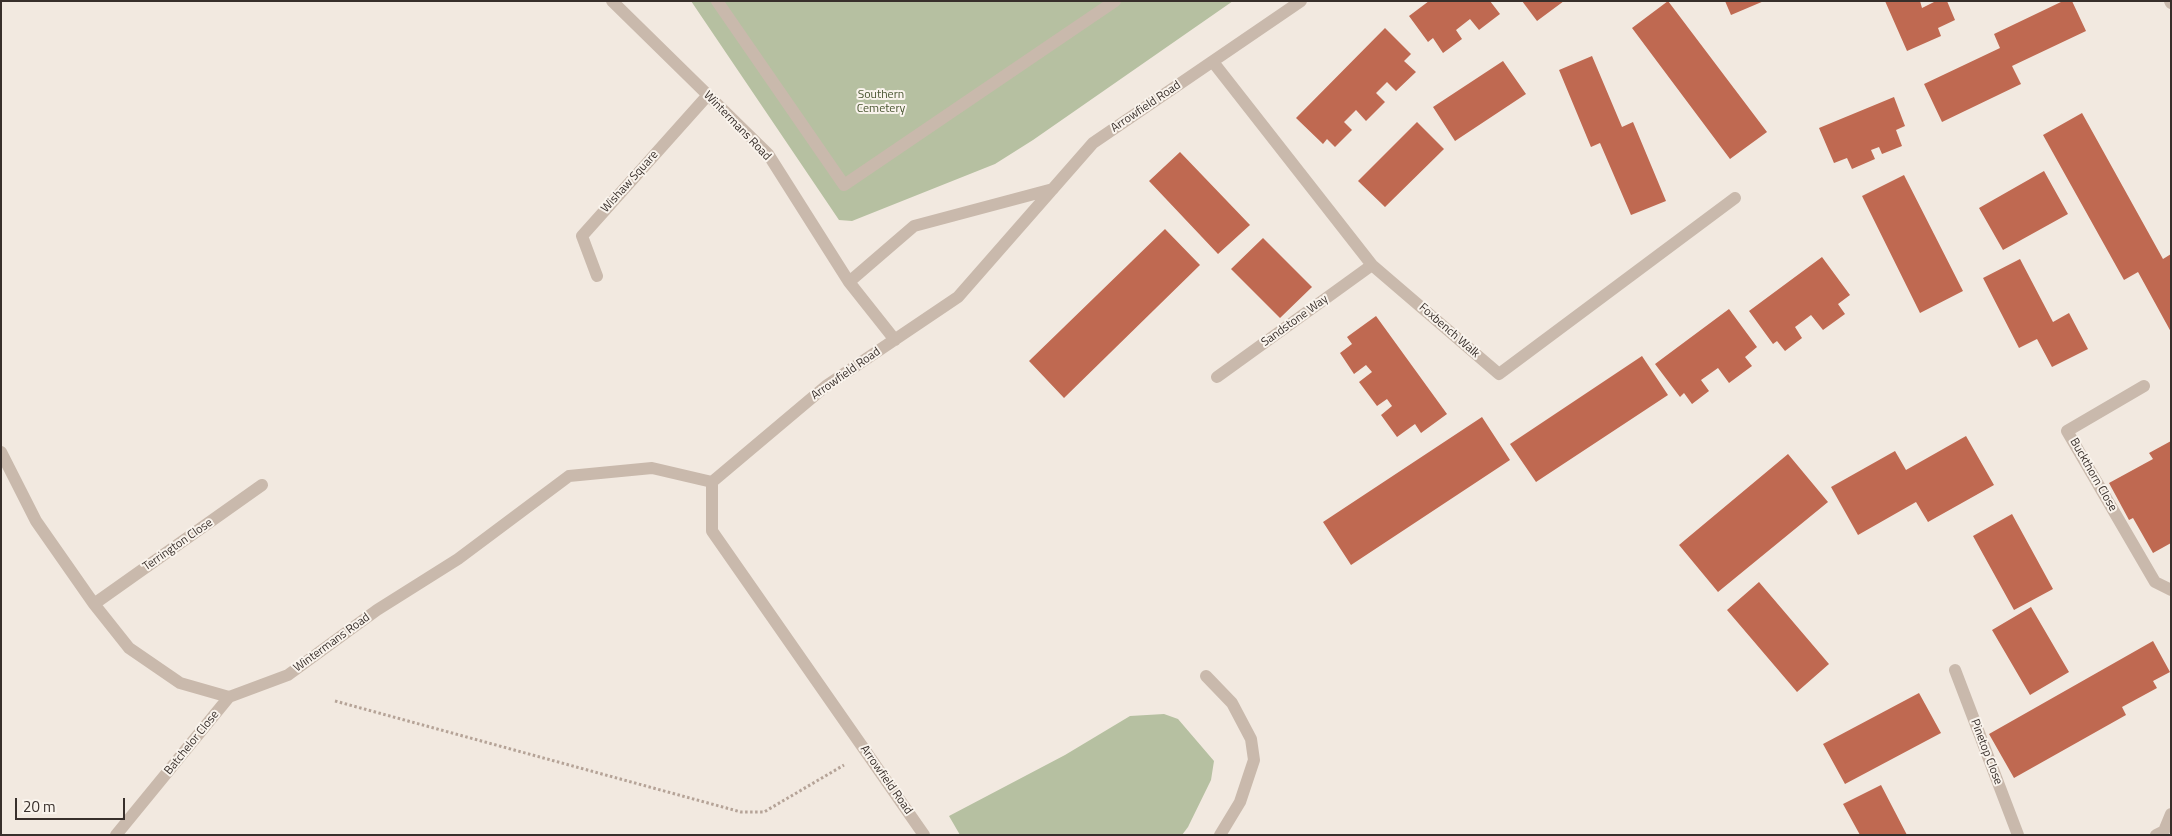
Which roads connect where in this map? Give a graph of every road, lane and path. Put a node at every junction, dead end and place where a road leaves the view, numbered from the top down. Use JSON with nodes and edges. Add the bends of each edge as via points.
{"nodes":[{"id":1,"x":612,"y":1,"type":"edge"},
{"id":2,"x":717,"y":1,"type":"edge"},
{"id":3,"x":1115,"y":1,"type":"edge"},
{"id":4,"x":1301,"y":1,"type":"edge"},
{"id":5,"x":1213,"y":62,"type":"junction"},
{"id":6,"x":708,"y":95,"type":"junction"},
{"id":7,"x":1053,"y":189,"type":"junction"},
{"id":8,"x":1736,"y":198,"type":"dead end"},
{"id":9,"x":1372,"y":264,"type":"junction"},
{"id":10,"x":597,"y":276,"type":"dead end"},
{"id":11,"x":849,"y":282,"type":"junction"},
{"id":12,"x":895,"y":340,"type":"junction"},
{"id":13,"x":1217,"y":377,"type":"dead end"},
{"id":14,"x":2144,"y":386,"type":"dead end"},
{"id":15,"x":1,"y":452,"type":"edge"},
{"id":16,"x":712,"y":482,"type":"junction"},
{"id":17,"x":262,"y":485,"type":"dead end"},
{"id":18,"x":2171,"y":590,"type":"edge"},
{"id":19,"x":94,"y":604,"type":"junction"},
{"id":20,"x":1955,"y":670,"type":"dead end"},
{"id":21,"x":1206,"y":676,"type":"dead end"},
{"id":22,"x":229,"y":697,"type":"junction"},
{"id":23,"x":335,"y":701,"type":"dead end"},
{"id":24,"x":866,"y":752,"type":"junction"},
{"id":25,"x":2171,"y":814,"type":"edge"},
{"id":26,"x":922,"y":834,"type":"edge"},
{"id":27,"x":116,"y":835,"type":"edge"},
{"id":28,"x":1220,"y":835,"type":"edge"},
{"id":29,"x":2018,"y":835,"type":"edge"},
{"id":30,"x":2156,"y":835,"type":"edge"}],
"edges":[{"from":1,"to":6,"type":"street","name":"Wintermans Road"},
{"from":2,"to":3,"type":"street","via":[[844,185]]},
{"from":4,"to":5,"type":"street","name":"Arrowfield Road"},
{"from":5,"to":7,"type":"street","name":"Arrowfield Road","via":[[1093,143]]},
{"from":5,"to":9,"type":"street","name":"Foxbench Walk"},
{"from":6,"to":10,"type":"street","name":"Wishaw Square","via":[[582,236]]},
{"from":6,"to":11,"type":"street","name":"Wintermans Road","via":[[768,154]]},
{"from":7,"to":11,"type":"street","via":[[914,226]]},
{"from":7,"to":12,"type":"street","name":"Arrowfield Road","via":[[958,297]]},
{"from":8,"to":9,"type":"street","name":"Foxbench Walk","via":[[1499,374]]},
{"from":9,"to":13,"type":"street","name":"Sandstone Way"},
{"from":11,"to":12,"type":"street","name":"Wintermans Road"},
{"from":12,"to":16,"type":"street","name":"Arrowfield Road","via":[[826,386]]},
{"from":14,"to":18,"type":"street","name":"Buckthorn Close","via":[[2067,431],[2155,582]]},
{"from":15,"to":19,"type":"street","via":[[36,521]]},
{"from":16,"to":22,"type":"street","name":"Wintermans Road","via":[[652,468],[569,476],[458,558],[377,610],[288,674]]},
{"from":16,"to":24,"type":"street","name":"Arrowfield Road","via":[[712,531]]},
{"from":17,"to":19,"type":"street","name":"Terrington Close"},
{"from":19,"to":22,"type":"street","via":[[129,648],[180,683]]},
{"from":20,"to":29,"type":"street","name":"Pinetop Close"},
{"from":21,"to":28,"type":"street","via":[[1232,703],[1251,739],[1254,760],[1240,802]]},
{"from":22,"to":27,"type":"street","name":"Batchelor Close"},
{"from":23,"to":24,"type":"path","via":[[741,812],[764,812]]},
{"from":24,"to":26,"type":"street","name":"Arrowfield Road"},
{"from":25,"to":30,"type":"street","via":[[2164,831]]}]}
